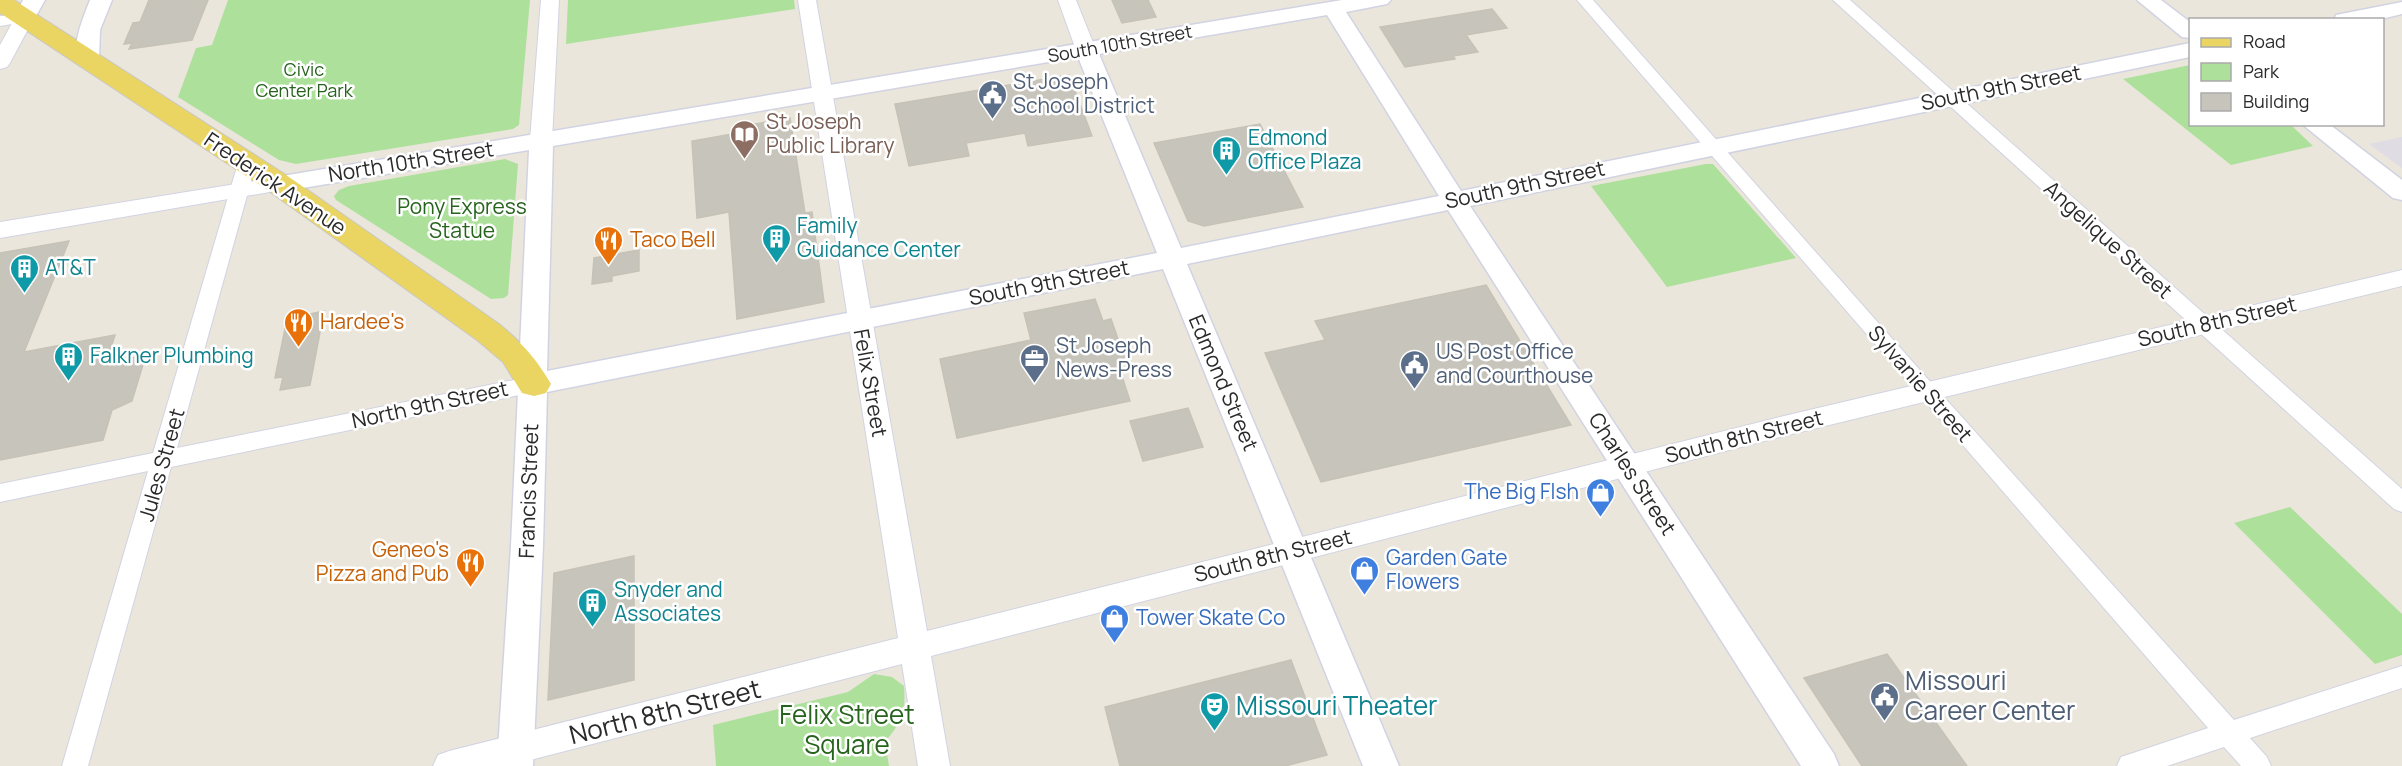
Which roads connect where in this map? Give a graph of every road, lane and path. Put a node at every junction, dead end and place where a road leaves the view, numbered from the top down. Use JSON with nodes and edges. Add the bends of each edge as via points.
{"nodes":[{"id":1,"x":101,"y":0,"type":"edge"},
{"id":2,"x":550,"y":0,"type":"edge"},
{"id":3,"x":807,"y":0,"type":"edge"},
{"id":4,"x":1067,"y":0,"type":"edge"},
{"id":5,"x":1380,"y":0,"type":"edge"},
{"id":6,"x":1585,"y":0,"type":"edge"},
{"id":7,"x":1841,"y":0,"type":"edge"},
{"id":8,"x":2148,"y":0,"type":"edge"},
{"id":9,"x":0,"y":2,"type":"edge"},
{"id":10,"x":1331,"y":4,"type":"edge"},
{"id":11,"x":2402,"y":8,"type":"edge"},
{"id":12,"x":19,"y":13,"type":"edge"},
{"id":13,"x":2354,"y":18,"type":"edge"},
{"id":14,"x":2189,"y":31,"type":"edge"},
{"id":15,"x":1086,"y":50,"type":"junction"},
{"id":16,"x":2189,"y":50,"type":"edge"},
{"id":17,"x":88,"y":61,"type":"junction"},
{"id":18,"x":0,"y":63,"type":"edge"},
{"id":19,"x":823,"y":93,"type":"junction"},
{"id":20,"x":1950,"y":98,"type":"junction"},
{"id":21,"x":2316,"y":126,"type":"edge"},
{"id":22,"x":542,"y":140,"type":"junction"},
{"id":23,"x":1713,"y":146,"type":"junction"},
{"id":24,"x":247,"y":163,"type":"junction"},
{"id":25,"x":279,"y":184,"type":"junction"},
{"id":26,"x":240,"y":190,"type":"junction"},
{"id":27,"x":2402,"y":192,"type":"edge"},
{"id":28,"x":1454,"y":200,"type":"junction"},
{"id":29,"x":0,"y":230,"type":"edge"},
{"id":30,"x":1172,"y":259,"type":"junction"},
{"id":31,"x":2402,"y":278,"type":"edge"},
{"id":32,"x":860,"y":321,"type":"junction"},
{"id":33,"x":2204,"y":326,"type":"junction"},
{"id":34,"x":534,"y":384,"type":"junction"},
{"id":35,"x":1927,"y":392,"type":"junction"},
{"id":36,"x":163,"y":460,"type":"junction"},
{"id":37,"x":1627,"y":466,"type":"junction"},
{"id":38,"x":0,"y":493,"type":"edge"},
{"id":39,"x":2402,"y":503,"type":"edge"},
{"id":40,"x":1293,"y":551,"type":"junction"},
{"id":41,"x":915,"y":648,"type":"junction"},
{"id":42,"x":2402,"y":677,"type":"edge"},
{"id":43,"x":2229,"y":734,"type":"junction"},
{"id":44,"x":516,"y":758,"type":"edge"},
{"id":45,"x":75,"y":766,"type":"edge"},
{"id":46,"x":449,"y":766,"type":"edge"},
{"id":47,"x":934,"y":766,"type":"edge"},
{"id":48,"x":1381,"y":766,"type":"edge"},
{"id":49,"x":1821,"y":766,"type":"edge"},
{"id":50,"x":2130,"y":766,"type":"edge"},
{"id":51,"x":2258,"y":766,"type":"edge"}],
"edges":[{"from":1,"to":17,"type":"main road","via":[[89,30]]},
{"from":2,"to":22,"type":"street","name":"Francis Street"},
{"from":3,"to":19,"type":"street","name":"Felix Street"},
{"from":4,"to":15,"type":"street","name":"Edmond Street"},
{"from":5,"to":10,"type":"main road","name":"South 10th Street"},
{"from":6,"to":23,"type":"street","name":"Sylvanie Street"},
{"from":7,"to":20,"type":"street","name":"Angelique Street"},
{"from":8,"to":14,"type":"main road"},
{"from":9,"to":12,"type":"main road","name":"Frederick Avenue"},
{"from":10,"to":15,"type":"main road","name":"South 10th Street"},
{"from":10,"to":28,"type":"main road","name":"Charles Street"},
{"from":11,"to":13,"type":"main road"},
{"from":12,"to":17,"type":"main road","name":"Frederick Avenue"},
{"from":12,"to":18,"type":"street"},
{"from":15,"to":19,"type":"main road","name":"South 10th Street"},
{"from":15,"to":30,"type":"main road","name":"Edmond Street"},
{"from":16,"to":20,"type":"main road","name":"South 9th Street"},
{"from":17,"to":24,"type":"main road","name":"Frederick Avenue"},
{"from":19,"to":22,"type":"main road","name":"North 10th Street"},
{"from":19,"to":32,"type":"street","name":"Felix Street"},
{"from":20,"to":23,"type":"main road","name":"South 9th Street"},
{"from":20,"to":33,"type":"street","name":"Angelique Street"},
{"from":21,"to":27,"type":"main road"},
{"from":22,"to":25,"type":"main road","name":"North 10th Street"},
{"from":22,"to":34,"type":"main road","name":"Francis Street"},
{"from":23,"to":28,"type":"main road","name":"South 9th Street"},
{"from":23,"to":35,"type":"street","name":"Sylvanie Street"},
{"from":24,"to":25,"type":"main road","name":"Frederick Avenue"},
{"from":24,"to":26,"type":"street","name":"Jules Street"},
{"from":25,"to":26,"type":"street","name":"North 10th Street"},
{"from":25,"to":34,"type":"main road","name":"Frederick Avenue","via":[[488,332],[514,354]]},
{"from":26,"to":29,"type":"street","name":"North 10th Street"},
{"from":26,"to":36,"type":"street","name":"Jules Street"},
{"from":28,"to":30,"type":"main road","name":"South 9th Street"},
{"from":28,"to":37,"type":"main road","name":"Charles Street"},
{"from":30,"to":32,"type":"main road","name":"South 9th Street"},
{"from":30,"to":40,"type":"main road","name":"Edmond Street"},
{"from":31,"to":33,"type":"street","name":"South 8th Street"},
{"from":32,"to":34,"type":"main road","name":"North 9th Street"},
{"from":32,"to":41,"type":"street","name":"Felix Street"},
{"from":33,"to":35,"type":"street","name":"South 8th Street"},
{"from":33,"to":39,"type":"street","name":"Angelique Street"},
{"from":34,"to":36,"type":"street","name":"North 9th Street"},
{"from":34,"to":44,"type":"main road","name":"Francis Street"},
{"from":35,"to":37,"type":"street","name":"South 8th Street"},
{"from":35,"to":43,"type":"street","name":"Sylvanie Street"},
{"from":36,"to":38,"type":"street","name":"North 9th Street"},
{"from":36,"to":45,"type":"street","name":"Jules Street"},
{"from":37,"to":40,"type":"street","name":"South 8th Street"},
{"from":37,"to":49,"type":"main road","name":"Charles Street"},
{"from":40,"to":41,"type":"street","name":"South 8th Street"},
{"from":40,"to":48,"type":"main road","name":"Edmond Street"},
{"from":41,"to":44,"type":"street","name":"North 8th Street"},
{"from":41,"to":47,"type":"street","name":"Felix Street"},
{"from":42,"to":43,"type":"street"},
{"from":43,"to":50,"type":"street"},
{"from":43,"to":51,"type":"street","name":"Sylvanie Street"},
{"from":44,"to":46,"type":"street","name":"North 8th Street"}]}
